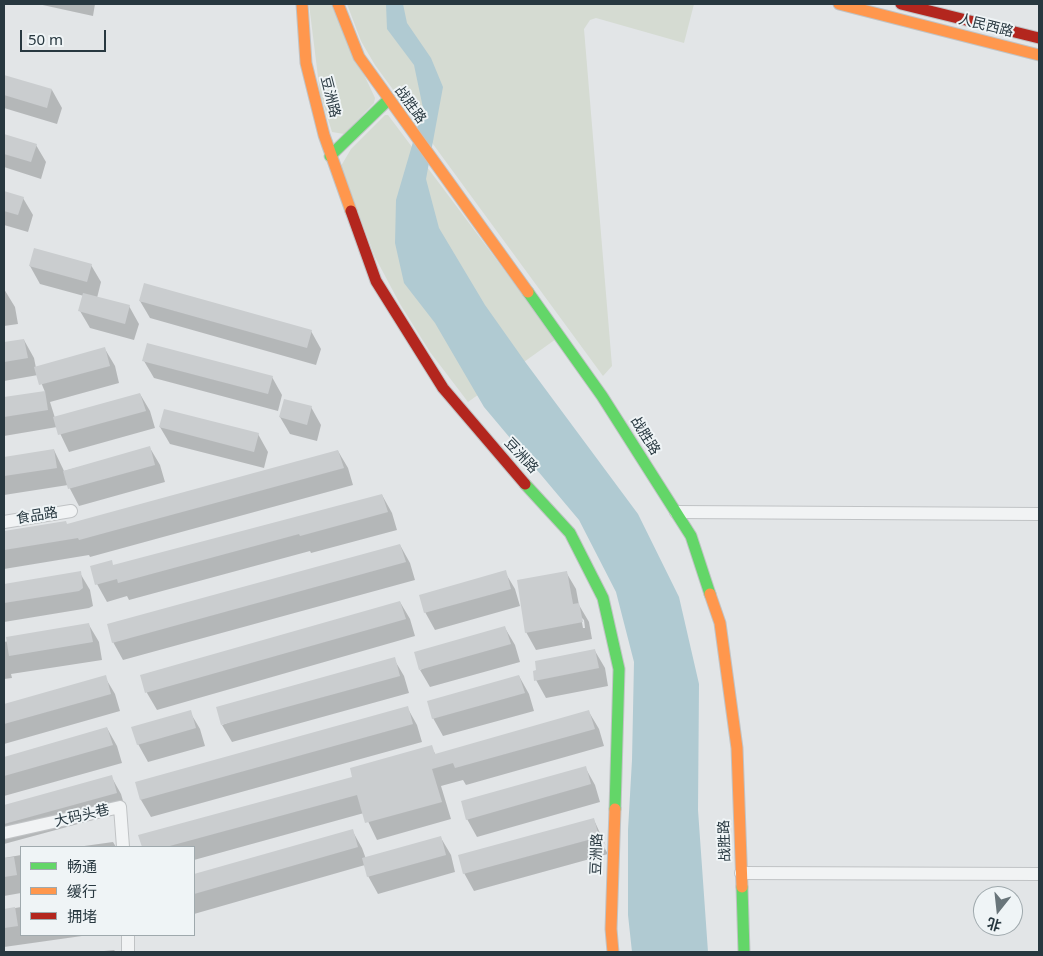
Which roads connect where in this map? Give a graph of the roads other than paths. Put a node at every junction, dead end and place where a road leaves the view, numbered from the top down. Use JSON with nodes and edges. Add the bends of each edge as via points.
{"nodes":[{"id":1,"x":302,"y":4,"type":"edge"},
{"id":2,"x":338,"y":4,"type":"edge"},
{"id":3,"x":839,"y":4,"type":"edge"},
{"id":4,"x":901,"y":4,"type":"edge"},
{"id":5,"x":1039,"y":38,"type":"edge"},
{"id":6,"x":1039,"y":55,"type":"edge"},
{"id":7,"x":388,"y":100,"type":"junction"},
{"id":8,"x":330,"y":156,"type":"junction"},
{"id":9,"x":71,"y":511,"type":"dead end"},
{"id":10,"x":676,"y":512,"type":"junction"},
{"id":11,"x":1039,"y":514,"type":"edge"},
{"id":12,"x":4,"y":522,"type":"edge"},
{"id":13,"x":4,"y":833,"type":"edge"},
{"id":14,"x":123,"y":846,"type":"edge"},
{"id":15,"x":741,"y":873,"type":"junction"},
{"id":16,"x":1039,"y":874,"type":"edge"},
{"id":17,"x":128,"y":936,"type":"edge"},
{"id":18,"x":128,"y":952,"type":"edge"},
{"id":19,"x":613,"y":952,"type":"edge"},
{"id":20,"x":744,"y":952,"type":"edge"}],
"edges":[{"from":1,"to":8,"type":"street","name":"豆洲路","via":[[306,64]]},
{"from":2,"to":7,"type":"street","name":"战胜路","via":[[359,57]]},
{"from":3,"to":6,"type":"street","name":"人民西路"},
{"from":4,"to":5,"type":"street","name":"人民西路"},
{"from":7,"to":8,"type":"street"},
{"from":7,"to":10,"type":"street","name":"战胜路","via":[[490,236],[602,396]]},
{"from":8,"to":19,"type":"street","name":"豆洲路","via":[[376,281],[409,336],[443,388],[482,436],[570,533],[603,598],[619,669],[611,920]]},
{"from":9,"to":12,"type":"street","name":"食品路"},
{"from":10,"to":11,"type":"street"},
{"from":10,"to":15,"type":"street","name":"战胜路","via":[[691,536],[720,623],[737,748]]},
{"from":13,"to":14,"type":"street","name":"大码头巷","via":[[120,807]]},
{"from":15,"to":16,"type":"street"},
{"from":15,"to":20,"type":"street","name":"战胜路"},
{"from":17,"to":18,"type":"street"}]}
